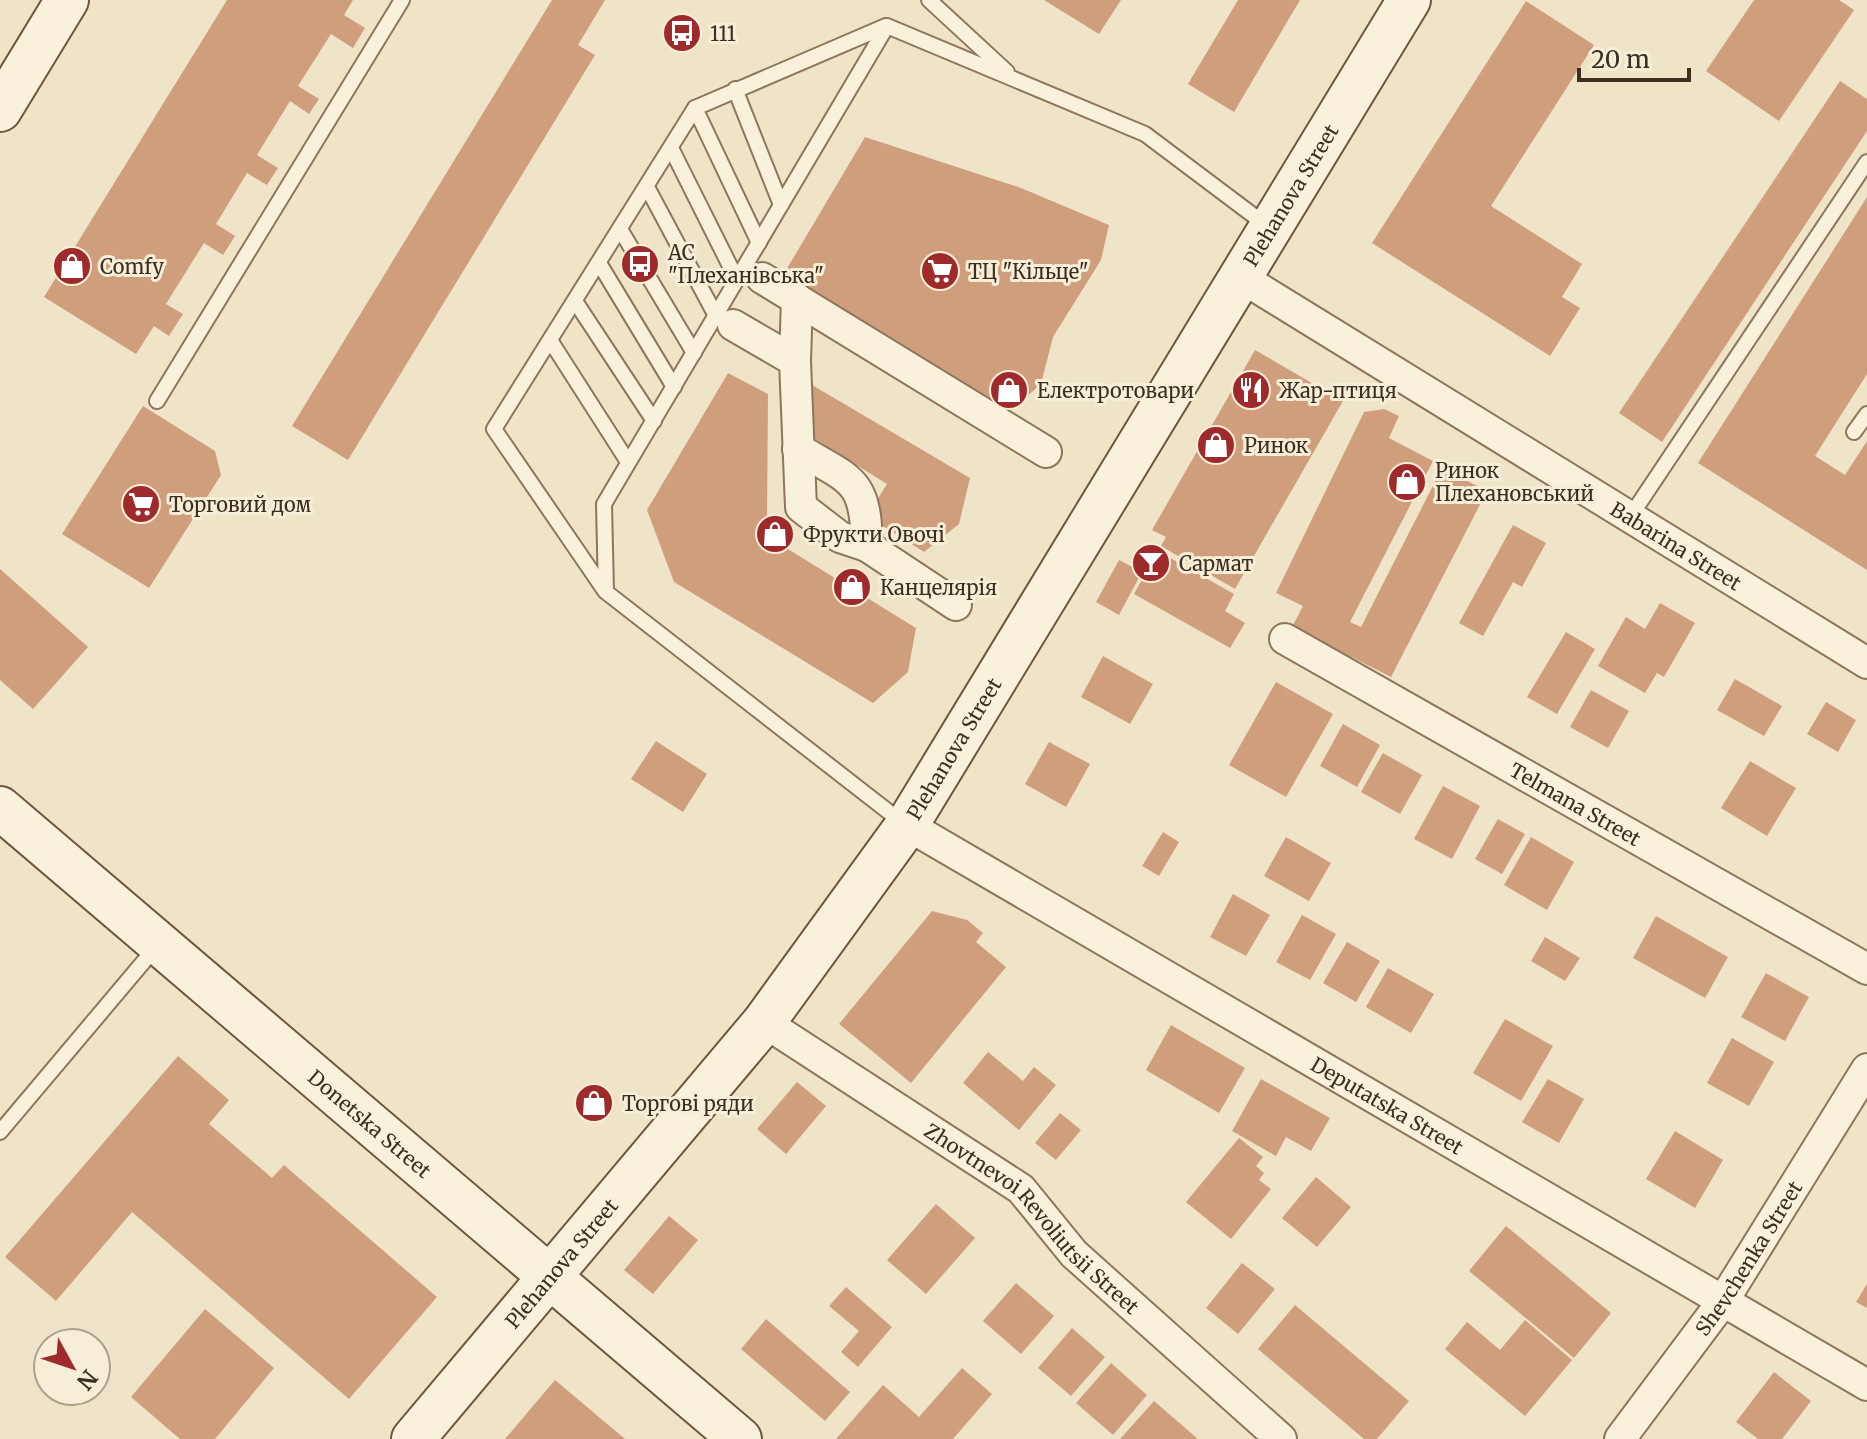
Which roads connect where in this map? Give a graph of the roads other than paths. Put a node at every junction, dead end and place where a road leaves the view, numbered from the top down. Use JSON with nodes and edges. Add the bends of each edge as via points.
{"nodes":[{"id":1,"x":67,"y":0,"type":"edge"},
{"id":2,"x":402,"y":0,"type":"edge"},
{"id":3,"x":929,"y":0,"type":"edge"},
{"id":4,"x":1409,"y":0,"type":"edge"},
{"id":5,"x":887,"y":26,"type":"junction"},
{"id":6,"x":1016,"y":80,"type":"junction"},
{"id":7,"x":735,"y":89,"type":"junction"},
{"id":8,"x":695,"y":108,"type":"junction"},
{"id":9,"x":0,"y":110,"type":"edge"},
{"id":10,"x":671,"y":148,"type":"junction"},
{"id":11,"x":1867,"y":162,"type":"edge"},
{"id":12,"x":647,"y":187,"type":"junction"},
{"id":13,"x":781,"y":205,"type":"junction"},
{"id":14,"x":620,"y":229,"type":"junction"},
{"id":15,"x":1272,"y":230,"type":"junction"},
{"id":16,"x":759,"y":243,"type":"junction"},
{"id":17,"x":599,"y":263,"type":"junction"},
{"id":18,"x":1242,"y":278,"type":"junction"},
{"id":19,"x":750,"y":279,"type":"junction"},
{"id":20,"x":797,"y":299,"type":"junction"},
{"id":21,"x":575,"y":301,"type":"junction"},
{"id":22,"x":725,"y":321,"type":"junction"},
{"id":23,"x":550,"y":340,"type":"junction"},
{"id":24,"x":694,"y":353,"type":"junction"},
{"id":25,"x":795,"y":361,"type":"junction"},
{"id":26,"x":674,"y":387,"type":"junction"},
{"id":27,"x":157,"y":401,"type":"dead end"},
{"id":28,"x":1867,"y":414,"type":"edge"},
{"id":29,"x":654,"y":421,"type":"junction"},
{"id":30,"x":1854,"y":432,"type":"dead end"},
{"id":31,"x":798,"y":449,"type":"junction"},
{"id":32,"x":1046,"y":452,"type":"dead end"},
{"id":33,"x":628,"y":462,"type":"junction"},
{"id":34,"x":1629,"y":518,"type":"junction"},
{"id":35,"x":867,"y":546,"type":"junction"},
{"id":36,"x":606,"y":592,"type":"junction"},
{"id":37,"x":956,"y":605,"type":"dead end"},
{"id":38,"x":1285,"y":639,"type":"dead end"},
{"id":39,"x":1864,"y":655,"type":"edge"},
{"id":40,"x":0,"y":808,"type":"edge"},
{"id":41,"x":907,"y":825,"type":"junction"},
{"id":42,"x":159,"y":944,"type":"junction"},
{"id":43,"x":1867,"y":969,"type":"edge"},
{"id":44,"x":764,"y":1022,"type":"junction"},
{"id":45,"x":1867,"y":1069,"type":"edge"},
{"id":46,"x":0,"y":1132,"type":"edge"},
{"id":47,"x":549,"y":1278,"type":"junction"},
{"id":48,"x":1723,"y":1301,"type":"junction"},
{"id":49,"x":1867,"y":1385,"type":"edge"},
{"id":50,"x":413,"y":1439,"type":"edge"},
{"id":51,"x":740,"y":1439,"type":"edge"},
{"id":52,"x":1281,"y":1439,"type":"edge"},
{"id":53,"x":1620,"y":1439,"type":"edge"}],
"edges":[{"from":1,"to":9,"type":"street"},
{"from":2,"to":27,"type":"lane"},
{"from":3,"to":6,"type":"lane"},
{"from":4,"to":15,"type":"street","name":"Plehanova Street"},
{"from":5,"to":6,"type":"lane"},
{"from":5,"to":7,"type":"lane"},
{"from":5,"to":13,"type":"lane"},
{"from":6,"to":15,"type":"lane","via":[[1145,134]]},
{"from":7,"to":8,"type":"lane"},
{"from":7,"to":13,"type":"lane"},
{"from":8,"to":10,"type":"lane"},
{"from":8,"to":16,"type":"lane"},
{"from":10,"to":12,"type":"lane"},
{"from":10,"to":19,"type":"lane"},
{"from":11,"to":34,"type":"lane"},
{"from":12,"to":14,"type":"lane"},
{"from":12,"to":22,"type":"lane"},
{"from":13,"to":16,"type":"lane"},
{"from":14,"to":17,"type":"lane"},
{"from":14,"to":24,"type":"lane"},
{"from":15,"to":18,"type":"street","name":"Plehanova Street"},
{"from":16,"to":19,"type":"lane"},
{"from":17,"to":21,"type":"lane"},
{"from":17,"to":26,"type":"lane"},
{"from":18,"to":34,"type":"street","name":"Babarina Street"},
{"from":18,"to":41,"type":"street","name":"Plehanova Street"},
{"from":19,"to":20,"type":"street"},
{"from":19,"to":22,"type":"lane"},
{"from":20,"to":25,"type":"street"},
{"from":20,"to":32,"type":"street"},
{"from":21,"to":23,"type":"lane"},
{"from":21,"to":29,"type":"lane"},
{"from":22,"to":24,"type":"lane"},
{"from":22,"to":25,"type":"street"},
{"from":23,"to":33,"type":"lane"},
{"from":23,"to":36,"type":"lane","via":[[494,429]]},
{"from":24,"to":26,"type":"lane"},
{"from":25,"to":31,"type":"street"},
{"from":26,"to":29,"type":"lane"},
{"from":28,"to":30,"type":"lane"},
{"from":29,"to":33,"type":"lane"},
{"from":31,"to":35,"type":"street","via":[[854,482],[866,508]]},
{"from":31,"to":35,"type":"street","via":[[801,507],[840,537]]},
{"from":33,"to":36,"type":"lane","via":[[604,504]]},
{"from":34,"to":39,"type":"street","name":"Babarina Street"},
{"from":35,"to":37,"type":"street"},
{"from":36,"to":41,"type":"lane"},
{"from":38,"to":43,"type":"street","name":"Telmana Street"},
{"from":40,"to":42,"type":"street","name":"Donetska Street"},
{"from":41,"to":44,"type":"street","name":"Plehanova Street"},
{"from":41,"to":48,"type":"street","name":"Deputatska Street"},
{"from":42,"to":46,"type":"lane"},
{"from":42,"to":47,"type":"street","name":"Donetska Street"},
{"from":44,"to":47,"type":"street","name":"Plehanova Street"},
{"from":44,"to":52,"type":"street","name":"Zhovtnevoi Revoliutsii Street","via":[[1021,1189],[1074,1254]]},
{"from":45,"to":48,"type":"street","name":"Shevchenka Street"},
{"from":47,"to":50,"type":"street","name":"Plehanova Street"},
{"from":47,"to":51,"type":"street","name":"Donetska Street"},
{"from":48,"to":49,"type":"street","name":"Deputatska Street"},
{"from":48,"to":53,"type":"street","name":"Shevchenka Street"}]}
